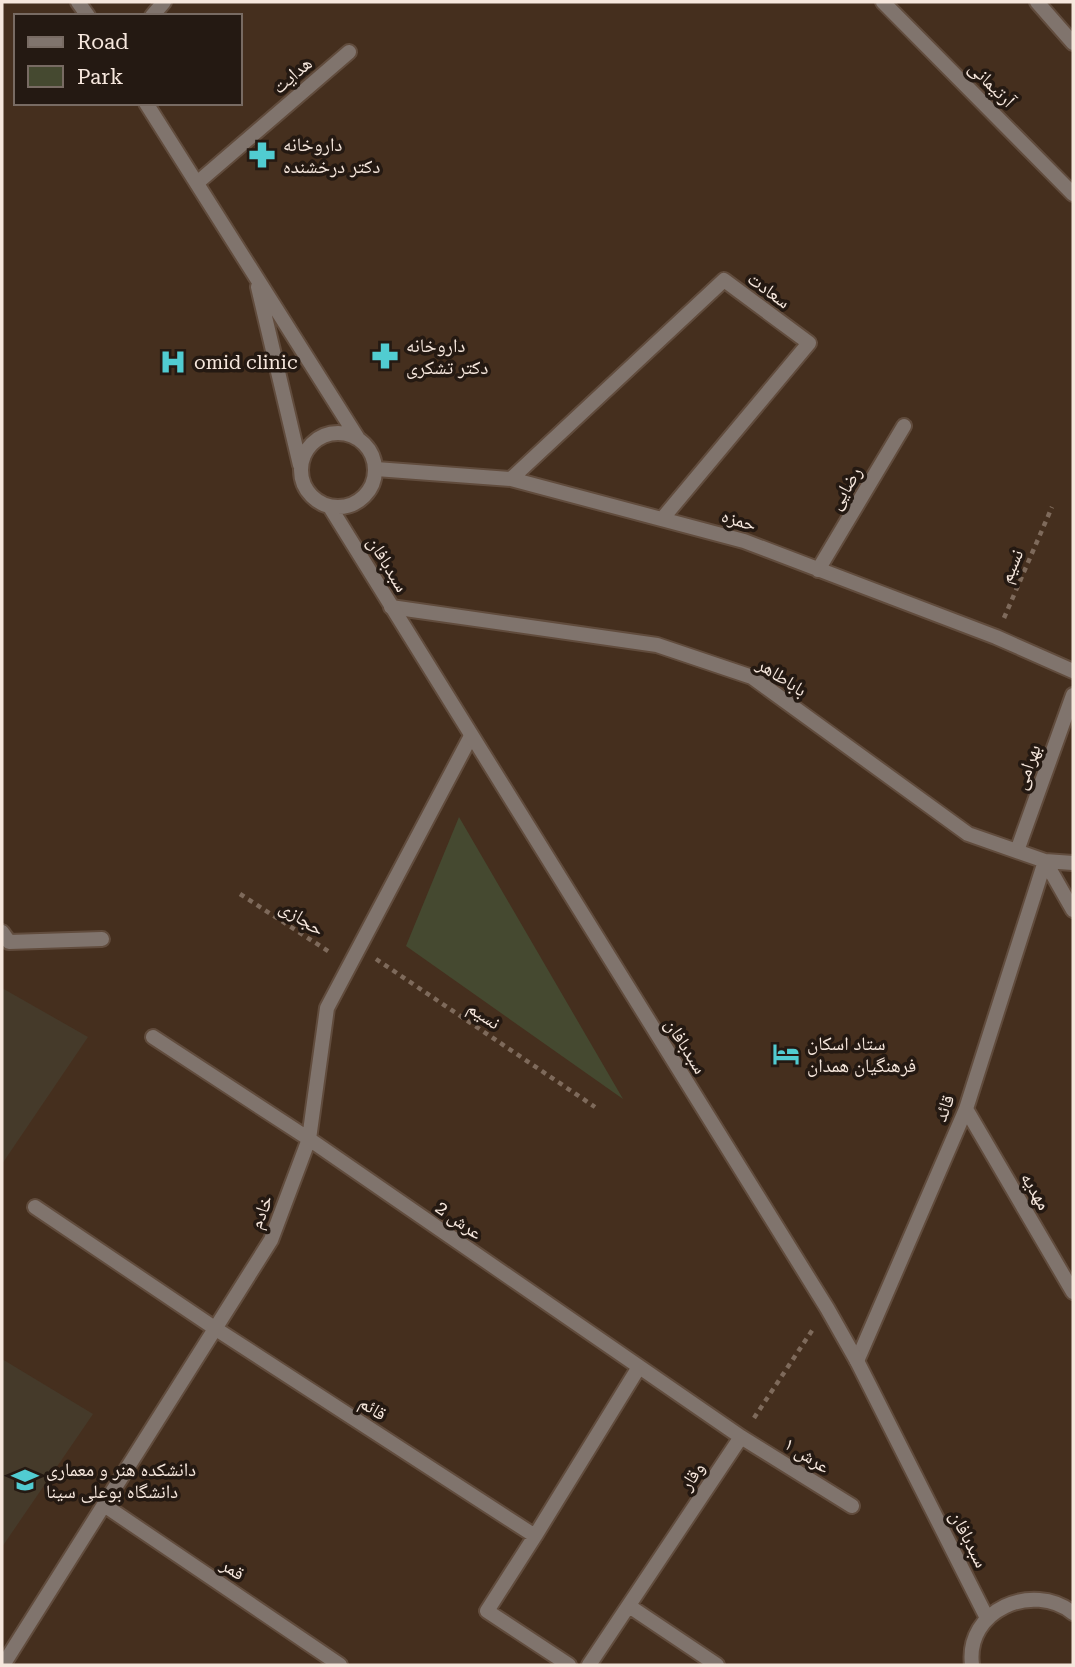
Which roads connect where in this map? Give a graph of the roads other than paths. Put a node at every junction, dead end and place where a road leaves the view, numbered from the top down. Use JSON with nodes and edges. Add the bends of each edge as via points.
{"nodes":[{"id":1,"x":883,"y":2,"type":"edge"},
{"id":2,"x":1038,"y":2,"type":"edge"},
{"id":3,"x":1073,"y":43,"type":"edge"},
{"id":4,"x":349,"y":52,"type":"dead end"},
{"id":5,"x":147,"y":105,"type":"edge"},
{"id":6,"x":197,"y":183,"type":"junction"},
{"id":7,"x":1073,"y":194,"type":"edge"},
{"id":8,"x":256,"y":276,"type":"junction"},
{"id":9,"x":904,"y":426,"type":"dead end"},
{"id":10,"x":357,"y":437,"type":"junction"},
{"id":11,"x":301,"y":468,"type":"junction"},
{"id":12,"x":376,"y":470,"type":"junction"},
{"id":13,"x":511,"y":479,"type":"junction"},
{"id":14,"x":330,"y":507,"type":"junction"},
{"id":15,"x":662,"y":519,"type":"junction"},
{"id":16,"x":818,"y":570,"type":"junction"},
{"id":17,"x":391,"y":607,"type":"junction"},
{"id":18,"x":1073,"y":671,"type":"edge"},
{"id":19,"x":1073,"y":695,"type":"edge"},
{"id":20,"x":471,"y":736,"type":"junction"},
{"id":21,"x":1017,"y":851,"type":"junction"},
{"id":22,"x":1045,"y":861,"type":"junction"},
{"id":23,"x":1073,"y":863,"type":"edge"},
{"id":24,"x":1073,"y":910,"type":"edge"},
{"id":25,"x":2,"y":932,"type":"edge"},
{"id":26,"x":102,"y":939,"type":"dead end"},
{"id":27,"x":153,"y":1037,"type":"dead end"},
{"id":28,"x":966,"y":1109,"type":"junction"},
{"id":29,"x":309,"y":1139,"type":"junction"},
{"id":30,"x":35,"y":1207,"type":"dead end"},
{"id":31,"x":1073,"y":1293,"type":"edge"},
{"id":32,"x":216,"y":1329,"type":"junction"},
{"id":33,"x":858,"y":1361,"type":"junction"},
{"id":34,"x":639,"y":1367,"type":"junction"},
{"id":35,"x":741,"y":1437,"type":"junction"},
{"id":36,"x":104,"y":1505,"type":"junction"},
{"id":37,"x":852,"y":1506,"type":"dead end"},
{"id":38,"x":535,"y":1536,"type":"junction"},
{"id":39,"x":629,"y":1606,"type":"junction"},
{"id":40,"x":1073,"y":1613,"type":"edge"},
{"id":41,"x":987,"y":1618,"type":"junction"},
{"id":42,"x":3,"y":1665,"type":"edge"},
{"id":43,"x":340,"y":1665,"type":"edge"},
{"id":44,"x":569,"y":1665,"type":"edge"},
{"id":45,"x":589,"y":1665,"type":"edge"},
{"id":46,"x":718,"y":1665,"type":"edge"},
{"id":47,"x":972,"y":1665,"type":"edge"}],
"edges":[{"from":1,"to":7,"type":"street","name":"آرتیمانی"},
{"from":2,"to":3,"type":"street"},
{"from":4,"to":6,"type":"street","name":"هدایت"},
{"from":5,"to":6,"type":"street"},
{"from":6,"to":8,"type":"street"},
{"from":8,"to":10,"type":"street"},
{"from":8,"to":11,"type":"street"},
{"from":9,"to":16,"type":"street","name":"رضایی"},
{"from":10,"to":11,"type":"street","via":[[345,433],[320,437],[304,456]]},
{"from":10,"to":12,"type":"street","via":[[367,445]]},
{"from":11,"to":14,"type":"street","via":[[305,488]]},
{"from":12,"to":13,"type":"street","name":"حمزه"},
{"from":12,"to":14,"type":"street","via":[[370,491],[362,499]]},
{"from":13,"to":15,"type":"street","name":"حمزه"},
{"from":13,"to":15,"type":"street","name":"سعادت","via":[[723,280],[808,343]]},
{"from":14,"to":17,"type":"street","name":"سبدبافان"},
{"from":15,"to":16,"type":"street","name":"حمزه","via":[[744,541]]},
{"from":16,"to":18,"type":"street","name":"حمزه"},
{"from":17,"to":20,"type":"street","name":"سبدبافان"},
{"from":17,"to":21,"type":"street","name":"باباطاهر","via":[[657,645],[752,677],[968,835]]},
{"from":19,"to":21,"type":"street","name":"بهرامی"},
{"from":20,"to":29,"type":"street","name":"خادم","via":[[327,1007]]},
{"from":20,"to":33,"type":"street","name":"سبدبافان"},
{"from":21,"to":22,"type":"street","name":"باباطاهر"},
{"from":22,"to":23,"type":"street","name":"باباطاهر"},
{"from":22,"to":24,"type":"street"},
{"from":22,"to":28,"type":"street","name":"قائد"},
{"from":25,"to":26,"type":"street","via":[[9,942]]},
{"from":27,"to":29,"type":"street","name":"عرش 2"},
{"from":28,"to":31,"type":"street","name":"مهدیه"},
{"from":28,"to":33,"type":"street","name":"قائد"},
{"from":29,"to":32,"type":"street","name":"خادم","via":[[271,1240]]},
{"from":29,"to":34,"type":"street","name":"عرش 2"},
{"from":30,"to":32,"type":"street","name":"قائم"},
{"from":32,"to":36,"type":"street","name":"خادم"},
{"from":32,"to":38,"type":"street","name":"قائم"},
{"from":33,"to":41,"type":"street","name":"سبدبافان"},
{"from":34,"to":35,"type":"street","name":"عرش 2"},
{"from":34,"to":38,"type":"street"},
{"from":35,"to":37,"type":"street","name":"عرش ۱"},
{"from":35,"to":39,"type":"street","name":"وقار"},
{"from":36,"to":42,"type":"street","name":"خادم"},
{"from":36,"to":43,"type":"street","name":"قمر"},
{"from":38,"to":44,"type":"street","via":[[488,1611]]},
{"from":39,"to":45,"type":"street","name":"وقار"},
{"from":39,"to":46,"type":"street"},
{"from":40,"to":41,"type":"street","via":[[1044,1598],[1013,1601]]},
{"from":41,"to":47,"type":"street","via":[[975,1638]]}]}
